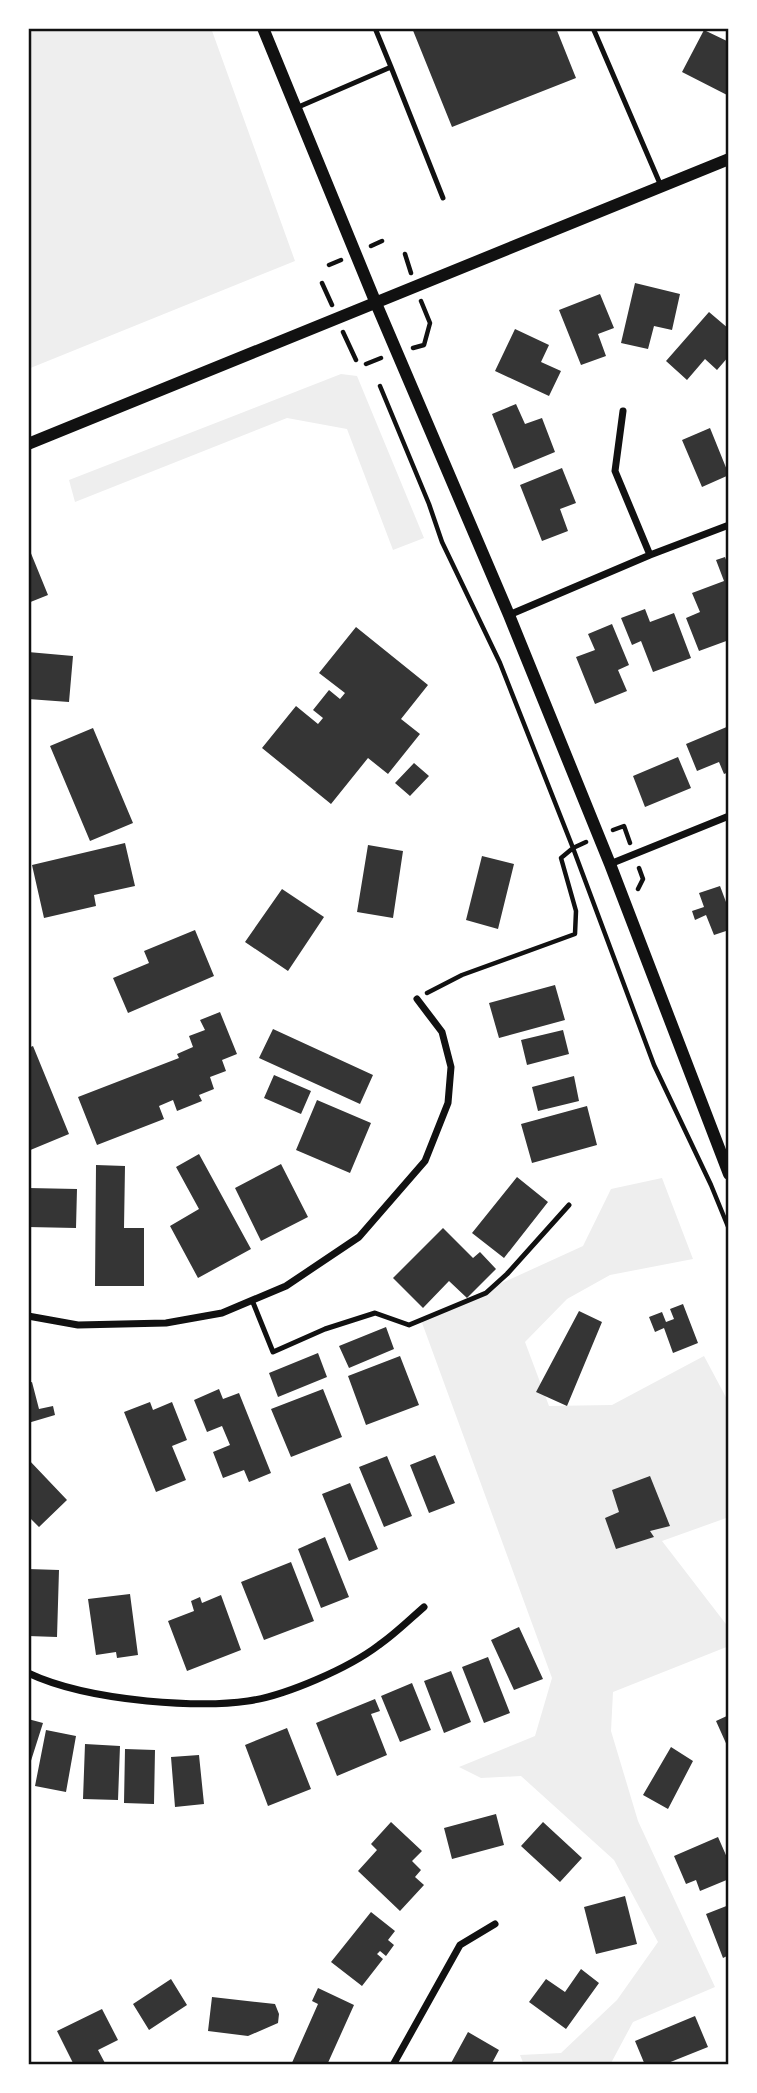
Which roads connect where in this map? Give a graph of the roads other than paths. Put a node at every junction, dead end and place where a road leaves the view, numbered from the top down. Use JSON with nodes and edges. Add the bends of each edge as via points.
{"nodes":[{"id":1,"x":263,"y":28,"type":"edge"},
{"id":2,"x":375,"y":28,"type":"edge"},
{"id":3,"x":593,"y":28,"type":"edge"},
{"id":4,"x":391,"y":67,"type":"junction"},
{"id":5,"x":296,"y":108,"type":"junction"},
{"id":6,"x":729,"y":159,"type":"edge"},
{"id":7,"x":661,"y":186,"type":"junction"},
{"id":8,"x":443,"y":198,"type":"dead end"},
{"id":9,"x":375,"y":301,"type":"junction"},
{"id":10,"x":623,"y":411,"type":"dead end"},
{"id":11,"x":28,"y":444,"type":"edge"},
{"id":12,"x":729,"y":525,"type":"edge"},
{"id":13,"x":650,"y":555,"type":"junction"},
{"id":14,"x":509,"y":615,"type":"junction"},
{"id":15,"x":729,"y":816,"type":"edge"},
{"id":16,"x":610,"y":864,"type":"junction"},
{"id":17,"x":417,"y":999,"type":"road end"},
{"id":18,"x":729,"y":1174,"type":"edge"},
{"id":19,"x":569,"y":1205,"type":"dead end"},
{"id":20,"x":252,"y":1300,"type":"junction"},
{"id":21,"x":28,"y":1316,"type":"edge"},
{"id":22,"x":424,"y":1607,"type":"dead end"},
{"id":23,"x":28,"y":1673,"type":"edge"},
{"id":24,"x":495,"y":1923,"type":"dead end"},
{"id":25,"x":393,"y":2065,"type":"edge"}],
"edges":[{"from":1,"to":5,"type":"street"},
{"from":2,"to":4,"type":"lane"},
{"from":3,"to":7,"type":"lane"},
{"from":4,"to":5,"type":"lane"},
{"from":4,"to":8,"type":"lane"},
{"from":5,"to":9,"type":"street"},
{"from":6,"to":7,"type":"street"},
{"from":7,"to":9,"type":"street"},
{"from":9,"to":11,"type":"street"},
{"from":9,"to":14,"type":"street"},
{"from":10,"to":13,"type":"street","via":[[615,471]]},
{"from":12,"to":13,"type":"street"},
{"from":13,"to":14,"type":"street"},
{"from":14,"to":16,"type":"street"},
{"from":15,"to":16,"type":"street"},
{"from":16,"to":18,"type":"street"},
{"from":17,"to":20,"type":"street","via":[[442,1032],[451,1067],[448,1103],[425,1161],[359,1237],[286,1286]]},
{"from":19,"to":20,"type":"lane","via":[[486,1293],[409,1325],[375,1313],[273,1352]]},
{"from":20,"to":21,"type":"street","via":[[222,1313],[166,1323],[78,1325]]},
{"from":22,"to":23,"type":"street","via":[[378,1647],[345,1666],[249,1701],[185,1704],[118,1698],[47,1682]]},
{"from":24,"to":25,"type":"street","via":[[460,1945]]}]}
